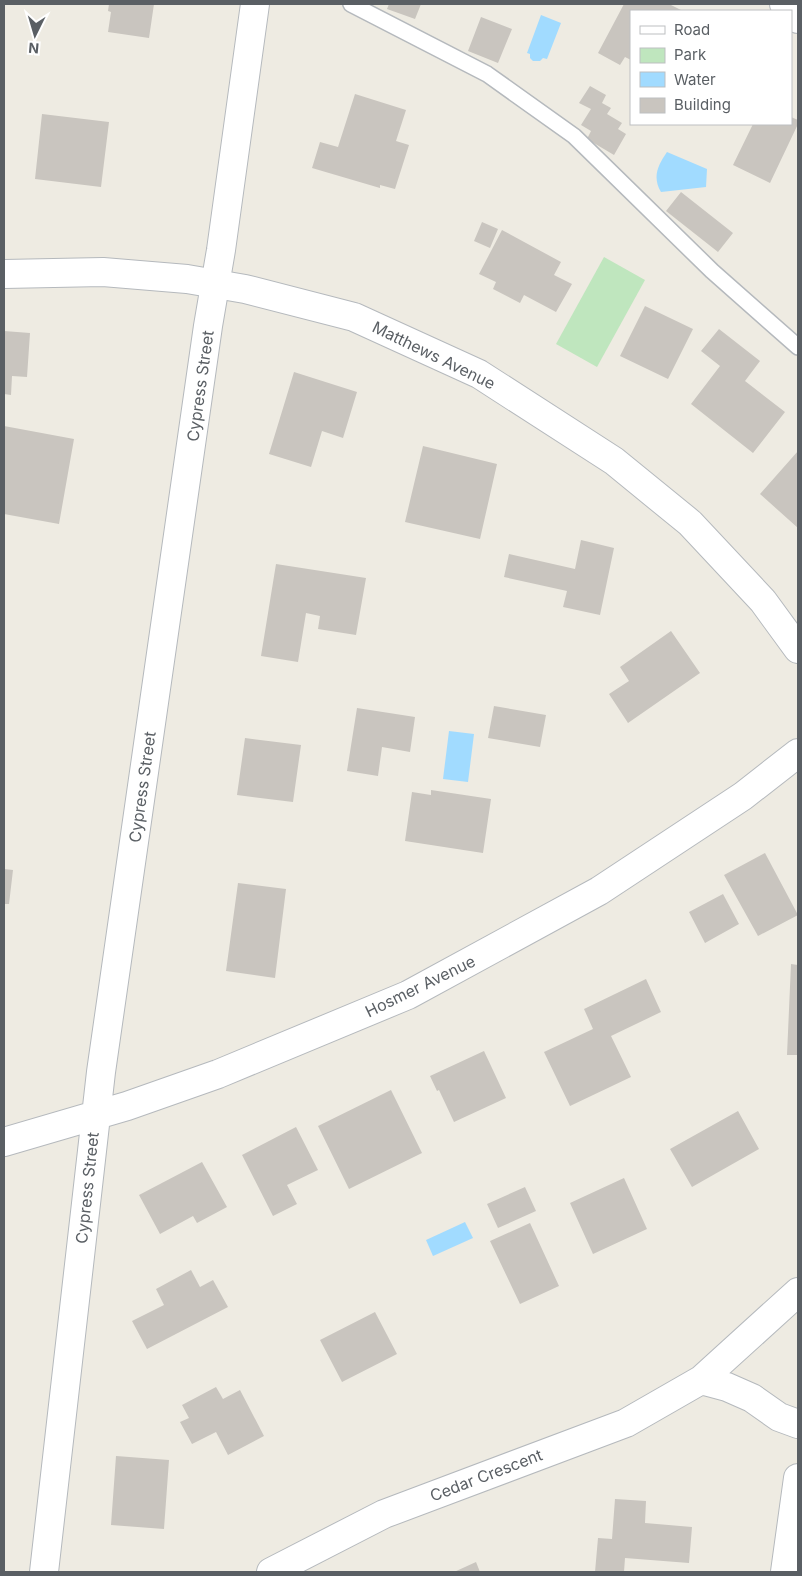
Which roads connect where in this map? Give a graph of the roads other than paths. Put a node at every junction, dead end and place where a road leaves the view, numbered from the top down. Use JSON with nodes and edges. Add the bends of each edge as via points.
{"nodes":[{"id":1,"x":255,"y":4,"type":"edge"},
{"id":2,"x":351,"y":4,"type":"edge"},
{"id":3,"x":4,"y":274,"type":"edge"},
{"id":4,"x":216,"y":284,"type":"junction"},
{"id":5,"x":798,"y":347,"type":"edge"},
{"id":6,"x":798,"y":649,"type":"edge"},
{"id":7,"x":798,"y":753,"type":"edge"},
{"id":8,"x":96,"y":1116,"type":"junction"},
{"id":9,"x":4,"y":1142,"type":"edge"},
{"id":10,"x":798,"y":1292,"type":"edge"},
{"id":11,"x":702,"y":1380,"type":"junction"},
{"id":12,"x":798,"y":1424,"type":"edge"},
{"id":13,"x":798,"y":1478,"type":"edge"},
{"id":14,"x":44,"y":1572,"type":"edge"},
{"id":15,"x":271,"y":1572,"type":"edge"},
{"id":16,"x":785,"y":1572,"type":"edge"}],
"edges":[{"from":1,"to":4,"type":"street","name":"Cypress Street"},
{"from":2,"to":5,"type":"lane","via":[[487,74],[574,136],[712,271]]},
{"from":3,"to":4,"type":"street","name":"Matthews Avenue","via":[[103,272]]},
{"from":4,"to":6,"type":"street","name":"Matthews Avenue","via":[[354,316],[479,374],[614,461],[690,523],[763,601]]},
{"from":4,"to":8,"type":"street","name":"Cypress Street"},
{"from":7,"to":8,"type":"street","name":"Hosmer Avenue","via":[[743,796],[599,891],[408,995],[218,1074]]},
{"from":8,"to":9,"type":"street","name":"Hosmer Avenue"},
{"from":8,"to":14,"type":"street","name":"Cypress Street"},
{"from":10,"to":11,"type":"street","name":"Cedar Crescent"},
{"from":11,"to":12,"type":"street","via":[[752,1398],[779,1417]]},
{"from":11,"to":15,"type":"street","name":"Cedar Crescent","via":[[626,1423],[384,1514]]},
{"from":13,"to":16,"type":"street"}]}
